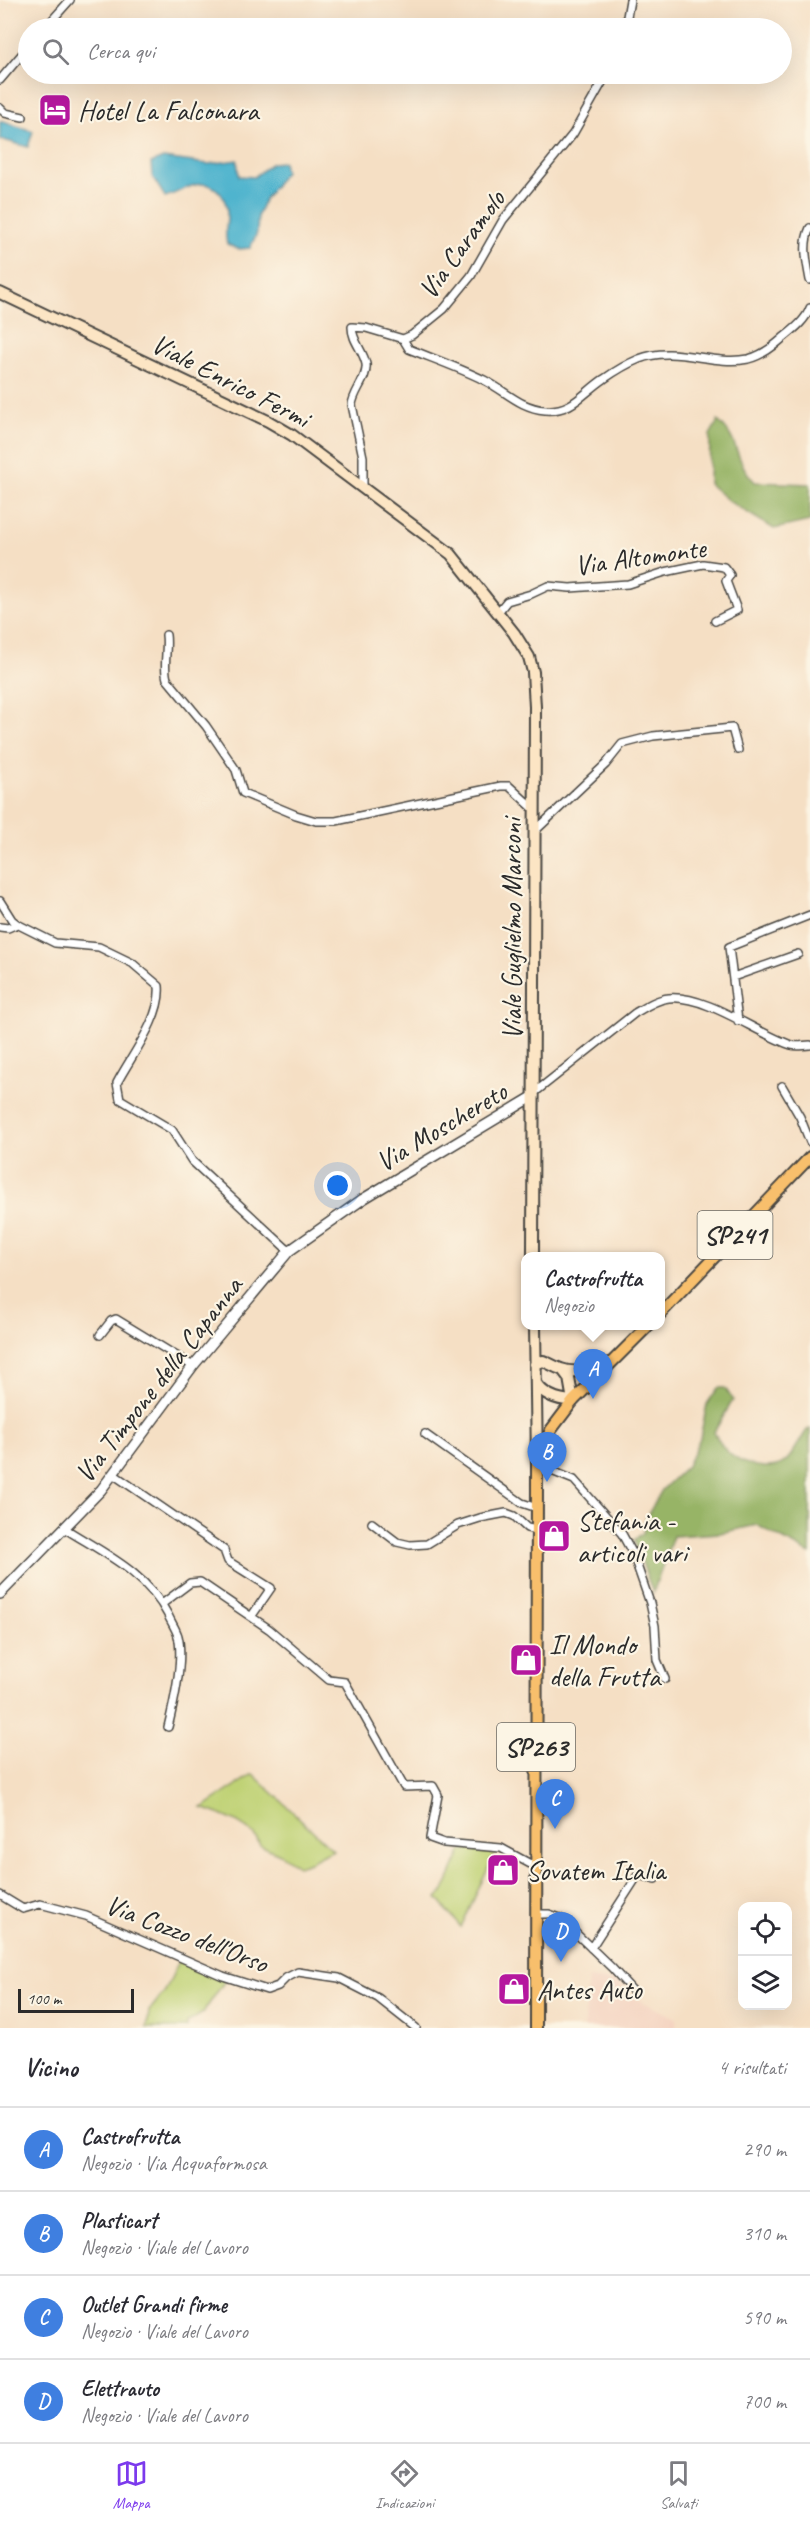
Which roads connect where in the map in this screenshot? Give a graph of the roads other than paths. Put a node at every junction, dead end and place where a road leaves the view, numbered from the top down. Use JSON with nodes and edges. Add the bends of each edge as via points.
{"nodes":[{"id":1,"x":70,"y":0,"type":"edge"},
{"id":2,"x":630,"y":0,"type":"edge"},
{"id":3,"x":54,"y":18,"type":"edge"},
{"id":4,"x":627,"y":18,"type":"edge"},
{"id":5,"x":18,"y":58,"type":"edge"},
{"id":6,"x":1,"y":76,"type":"edge"},
{"id":7,"x":601,"y":84,"type":"edge"},
{"id":8,"x":0,"y":108,"type":"edge"},
{"id":9,"x":23,"y":117,"type":"dead end"},
{"id":10,"x":810,"y":228,"type":"edge"},
{"id":11,"x":810,"y":280,"type":"edge"},
{"id":12,"x":0,"y":293,"type":"edge"},
{"id":13,"x":810,"y":308,"type":"edge"},
{"id":14,"x":403,"y":339,"type":"junction"},
{"id":15,"x":363,"y":487,"type":"junction"},
{"id":16,"x":498,"y":612,"type":"junction"},
{"id":17,"x":715,"y":621,"type":"dead end"},
{"id":18,"x":166,"y":634,"type":"dead end"},
{"id":19,"x":738,"y":750,"type":"dead end"},
{"id":20,"x":535,"y":810,"type":"junction"},
{"id":21,"x":535,"y":831,"type":"junction"},
{"id":22,"x":0,"y":902,"type":"edge"},
{"id":23,"x":810,"y":915,"type":"edge"},
{"id":24,"x":17,"y":924,"type":"junction"},
{"id":25,"x":0,"y":927,"type":"edge"},
{"id":26,"x":798,"y":954,"type":"dead end"},
{"id":27,"x":733,"y":977,"type":"junction"},
{"id":28,"x":738,"y":1021,"type":"junction"},
{"id":29,"x":810,"y":1045,"type":"edge"},
{"id":30,"x":782,"y":1086,"type":"dead end"},
{"id":31,"x":534,"y":1094,"type":"junction"},
{"id":32,"x":810,"y":1142,"type":"edge"},
{"id":33,"x":810,"y":1156,"type":"edge"},
{"id":34,"x":533,"y":1252,"type":"edge"},
{"id":35,"x":287,"y":1254,"type":"junction"},
{"id":36,"x":665,"y":1309,"type":"edge"},
{"id":37,"x":535,"y":1330,"type":"edge"},
{"id":38,"x":644,"y":1330,"type":"edge"},
{"id":39,"x":100,"y":1335,"type":"dead end"},
{"id":40,"x":541,"y":1363,"type":"junction"},
{"id":41,"x":609,"y":1363,"type":"junction"},
{"id":42,"x":193,"y":1366,"type":"junction"},
{"id":43,"x":563,"y":1370,"type":"junction"},
{"id":44,"x":536,"y":1382,"type":"junction"},
{"id":45,"x":573,"y":1401,"type":"junction"},
{"id":46,"x":425,"y":1434,"type":"dead end"},
{"id":47,"x":537,"y":1466,"type":"junction"},
{"id":48,"x":113,"y":1474,"type":"junction"},
{"id":49,"x":537,"y":1508,"type":"junction"},
{"id":50,"x":372,"y":1523,"type":"dead end"},
{"id":51,"x":64,"y":1528,"type":"junction"},
{"id":52,"x":537,"y":1530,"type":"junction"},
{"id":53,"x":0,"y":1594,"type":"edge"},
{"id":54,"x":162,"y":1604,"type":"junction"},
{"id":55,"x":251,"y":1617,"type":"junction"},
{"id":56,"x":665,"y":1679,"type":"dead end"},
{"id":57,"x":168,"y":1727,"type":"dead end"},
{"id":58,"x":536,"y":1867,"type":"junction"},
{"id":59,"x":656,"y":1879,"type":"dead end"},
{"id":60,"x":0,"y":1895,"type":"edge"},
{"id":61,"x":536,"y":1914,"type":"junction"},
{"id":62,"x":591,"y":1948,"type":"junction"},
{"id":63,"x":632,"y":1990,"type":"dead end"},
{"id":64,"x":414,"y":2027,"type":"edge"},
{"id":65,"x":536,"y":2028,"type":"edge"}],
"edges":[{"from":1,"to":3,"type":"street"},
{"from":2,"to":4,"type":"street"},
{"from":5,"to":6,"type":"street"},
{"from":7,"to":14,"type":"street","name":"Via Caramolo","via":[[573,134],[503,220],[471,276],[444,309]]},
{"from":8,"to":9,"type":"street","via":[[5,114]]},
{"from":10,"to":11,"type":"street","via":[[805,250]]},
{"from":12,"to":15,"type":"main road","name":"Viale Enrico Fermi","via":[[268,421]]},
{"from":13,"to":14,"type":"street","via":[[792,331],[768,351],[749,359],[704,359],[677,354],[640,359],[602,380],[562,410],[525,406],[485,381],[408,349]]},
{"from":14,"to":15,"type":"street","via":[[352,327],[352,337],[366,362],[352,405],[363,457]]},
{"from":15,"to":16,"type":"main road","name":"Viale Enrico Fermi","via":[[451,554]]},
{"from":16,"to":17,"type":"street","name":"Via Altomonte","via":[[507,601],[548,586],[628,584],[703,564],[724,567],[730,575],[726,581],[736,610]]},
{"from":16,"to":20,"type":"main road","name":"Viale Guglielmo Marconi","via":[[524,648],[533,672]]},
{"from":18,"to":20,"type":"street","via":[[167,680],[236,770],[243,793],[296,815],[326,822],[501,786],[509,786]]},
{"from":19,"to":21,"type":"street","via":[[732,728],[622,744]]},
{"from":20,"to":21,"type":"main road","name":"Viale Guglielmo Marconi"},
{"from":21,"to":31,"type":"main road","name":"Viale Guglielmo Marconi"},
{"from":22,"to":24,"type":"street"},
{"from":23,"to":27,"type":"street","via":[[729,947]]},
{"from":24,"to":25,"type":"street"},
{"from":24,"to":35,"type":"street","via":[[64,945],[99,947],[132,963],[159,986],[157,1005],[146,1033],[117,1083],[120,1099],[172,1130],[192,1161]]},
{"from":26,"to":27,"type":"street"},
{"from":27,"to":28,"type":"street"},
{"from":28,"to":29,"type":"street","via":[[794,1046]]},
{"from":28,"to":31,"type":"street","via":[[695,1002],[671,998],[651,1004]]},
{"from":30,"to":32,"type":"street"},
{"from":31,"to":34,"type":"main road","name":"Viale Guglielmo Marconi"},
{"from":31,"to":35,"type":"street","name":"Via Moschereto","via":[[363,1199]]},
{"from":33,"to":36,"type":"main road","number":"SP241"},
{"from":35,"to":42,"type":"street","name":"Via Timpone della Capanna"},
{"from":37,"to":40,"type":"main road","number":"SP263"},
{"from":38,"to":41,"type":"main road"},
{"from":39,"to":42,"type":"street","via":[[116,1319]]},
{"from":40,"to":43,"type":"main road"},
{"from":40,"to":44,"type":"main road","number":"SP263"},
{"from":41,"to":43,"type":"main road","via":[[592,1370]]},
{"from":41,"to":45,"type":"main road"},
{"from":42,"to":48,"type":"street","name":"Via Timpone della Capanna"},
{"from":43,"to":45,"type":"main road","via":[[569,1378]]},
{"from":44,"to":45,"type":"main road","via":[[552,1397]]},
{"from":44,"to":47,"type":"main road","number":"SP263"},
{"from":45,"to":47,"type":"main road","via":[[550,1430]]},
{"from":46,"to":49,"type":"street","via":[[522,1503]]},
{"from":47,"to":49,"type":"main road","number":"SP263"},
{"from":47,"to":56,"type":"street","via":[[574,1480],[622,1534],[650,1603],[657,1660]]},
{"from":48,"to":51,"type":"street","name":"Via Timpone della Capanna"},
{"from":48,"to":55,"type":"street","via":[[224,1550],[228,1561],[271,1588]]},
{"from":49,"to":52,"type":"main road","number":"SP263"},
{"from":50,"to":52,"type":"street","via":[[397,1542],[410,1545],[427,1544],[458,1525],[506,1513],[527,1528]]},
{"from":51,"to":53,"type":"street","name":"Via Timpone della Capanna"},
{"from":51,"to":54,"type":"street","via":[[140,1577]]},
{"from":52,"to":58,"type":"main road","number":"SP263"},
{"from":54,"to":55,"type":"street","via":[[190,1582],[200,1582]]},
{"from":54,"to":57,"type":"street","via":[[178,1634],[180,1649]]},
{"from":55,"to":58,"type":"street","via":[[329,1680],[345,1682],[404,1787],[433,1786],[438,1795],[430,1838],[501,1848]]},
{"from":58,"to":61,"type":"main road","number":"SP263"},
{"from":59,"to":62,"type":"street","via":[[638,1875]]},
{"from":60,"to":64,"type":"street","name":"Via Cozzo dell'Orso","via":[[23,1909],[49,1905],[86,1917],[223,1976],[267,1990],[298,1972],[339,1978],[378,1998]]},
{"from":61,"to":62,"type":"street","via":[[560,1918]]},
{"from":61,"to":65,"type":"main road","number":"SP263"},
{"from":62,"to":63,"type":"street"}]}
